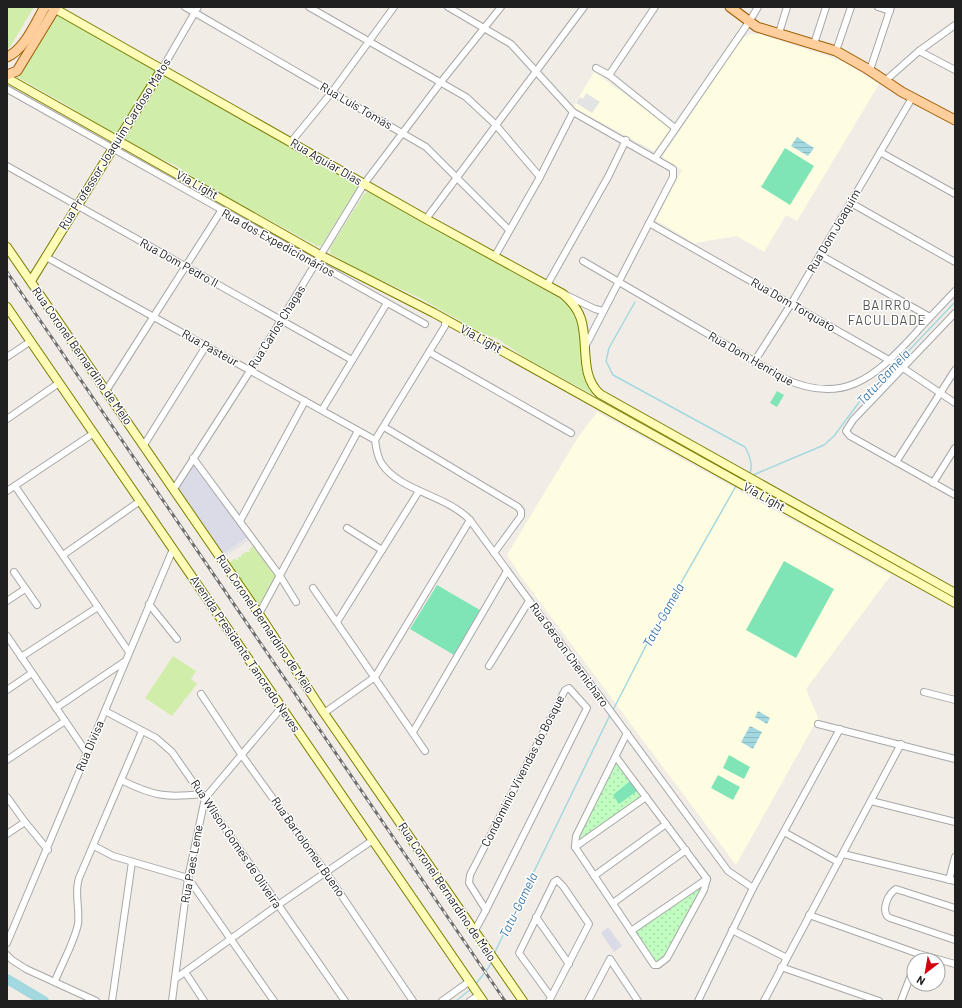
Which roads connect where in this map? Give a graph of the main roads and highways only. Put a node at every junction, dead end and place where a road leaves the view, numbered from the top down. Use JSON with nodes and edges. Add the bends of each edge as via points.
{"nodes":[{"id":1,"x":46,"y":7,"type":"edge"},
{"id":2,"x":730,"y":7,"type":"edge"},
{"id":3,"x":55,"y":8,"type":"edge"},
{"id":4,"x":7,"y":57,"type":"edge"},
{"id":5,"x":162,"y":69,"type":"junction"},
{"id":6,"x":7,"y":76,"type":"edge"},
{"id":7,"x":955,"y":120,"type":"edge"},
{"id":8,"x":118,"y":141,"type":"junction"},
{"id":9,"x":7,"y":247,"type":"edge"},
{"id":10,"x":31,"y":281,"type":"junction"},
{"id":11,"x":563,"y":294,"type":"joint"},
{"id":12,"x":7,"y":308,"type":"edge"},
{"id":13,"x":955,"y":593,"type":"edge"},
{"id":14,"x":955,"y":603,"type":"edge"},
{"id":15,"x":480,"y":996,"type":"edge"},
{"id":16,"x":523,"y":1001,"type":"edge"}],
"edges":[{"from":1,"to":4,"type":"main road","via":[[14,54]]},
{"from":2,"to":7,"type":"main road","via":[[749,22],[836,51],[912,98]]},
{"from":3,"to":5,"type":"main road","name":"Rua Aguiar Dias"},
{"from":3,"to":6,"type":"main road","via":[[17,71]]},
{"from":5,"to":8,"type":"main road","name":"Rua Professor Joaquim Cardoso Matos"},
{"from":5,"to":11,"type":"main road","name":"Rua Aguiar Dias"},
{"from":6,"to":8,"type":"main road","name":"Via Light"},
{"from":8,"to":10,"type":"main road","name":"Rua Professor Joaquim Cardoso Matos"},
{"from":8,"to":14,"type":"main road","name":"Via Light","via":[[320,255],[445,319]]},
{"from":9,"to":10,"type":"main road","name":"Rua Coronel Bernardino de Melo"},
{"from":10,"to":16,"type":"main road","name":"Rua Coronel Bernardino de Melo"},
{"from":11,"to":13,"type":"main road","name":"Via Light","via":[[575,306],[580,316],[589,377],[600,394]]},
{"from":12,"to":15,"type":"main road","name":"Avenida Presidente Tancredo Neves"}]}
